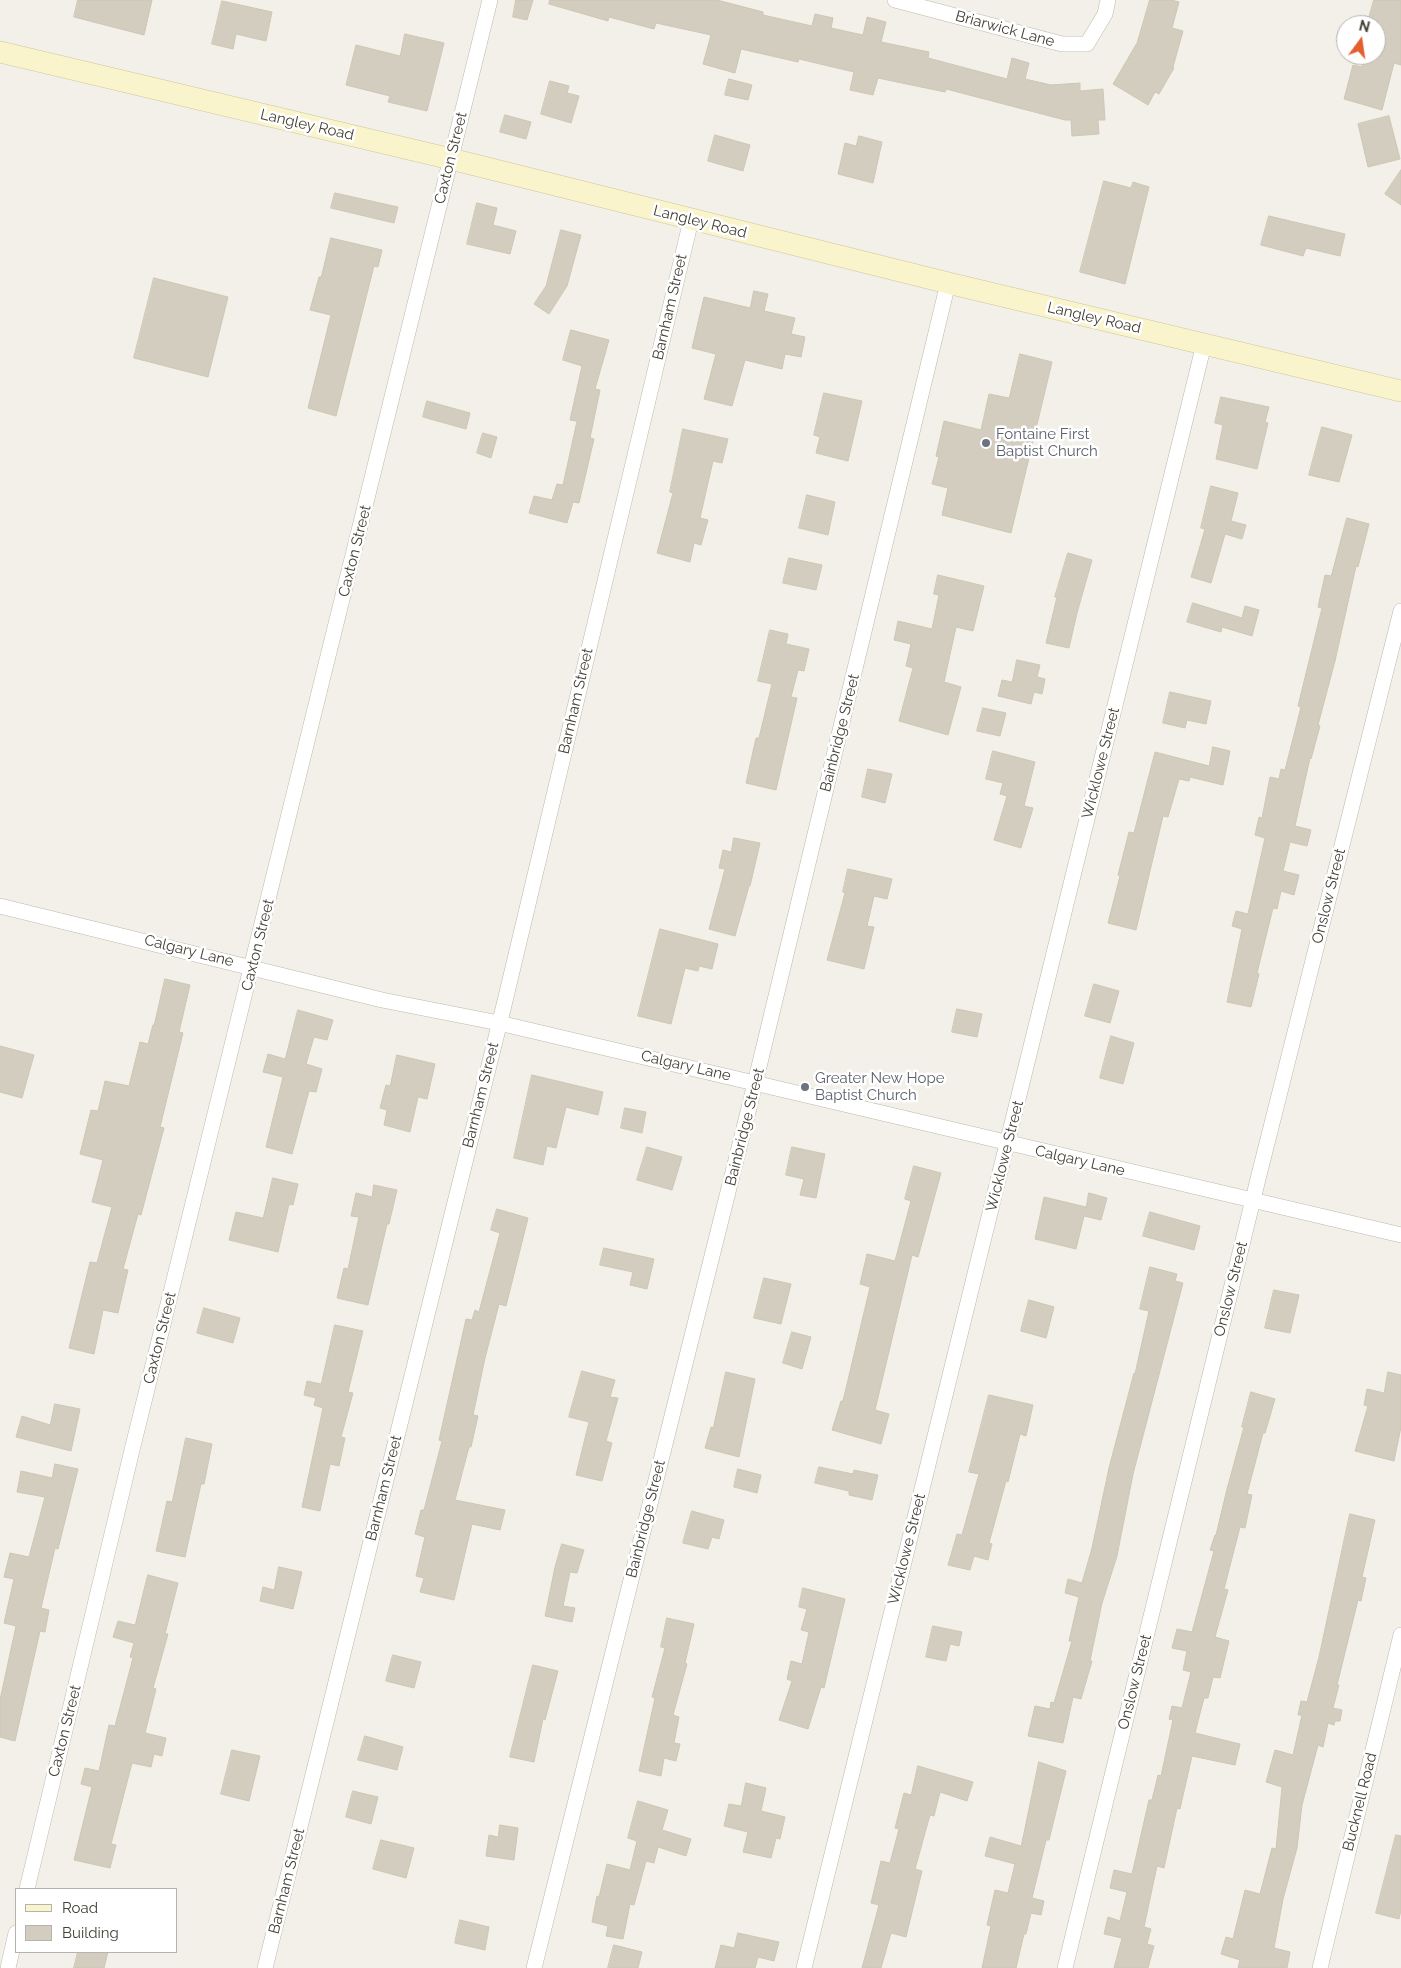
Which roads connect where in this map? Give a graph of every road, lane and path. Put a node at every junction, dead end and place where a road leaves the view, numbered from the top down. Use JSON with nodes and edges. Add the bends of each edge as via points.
{"nodes":[{"id":1,"x":490,"y":0,"type":"edge"},
{"id":2,"x":895,"y":0,"type":"edge"},
{"id":3,"x":1108,"y":0,"type":"edge"},
{"id":4,"x":0,"y":52,"type":"edge"},
{"id":5,"x":451,"y":159,"type":"junction"},
{"id":6,"x":691,"y":220,"type":"junction"},
{"id":7,"x":948,"y":283,"type":"junction"},
{"id":8,"x":1204,"y":344,"type":"junction"},
{"id":9,"x":1401,"y":391,"type":"edge"},
{"id":10,"x":1401,"y":610,"type":"edge"},
{"id":11,"x":0,"y":906,"type":"edge"},
{"id":12,"x":253,"y":967,"type":"junction"},
{"id":13,"x":499,"y":1023,"type":"junction"},
{"id":14,"x":756,"y":1082,"type":"junction"},
{"id":15,"x":1008,"y":1144,"type":"junction"},
{"id":16,"x":1253,"y":1201,"type":"junction"},
{"id":17,"x":1401,"y":1235,"type":"edge"},
{"id":18,"x":1401,"y":1635,"type":"edge"},
{"id":19,"x":27,"y":1888,"type":"edge"},
{"id":20,"x":15,"y":1937,"type":"edge"},
{"id":21,"x":8,"y":1968,"type":"edge"},
{"id":22,"x":266,"y":1968,"type":"edge"},
{"id":23,"x":534,"y":1968,"type":"edge"},
{"id":24,"x":804,"y":1968,"type":"edge"},
{"id":25,"x":1065,"y":1968,"type":"edge"},
{"id":26,"x":1320,"y":1968,"type":"edge"}],
"edges":[{"from":1,"to":5,"type":"street","name":"Caxton Street"},
{"from":2,"to":3,"type":"street","name":"Briarwick Lane","via":[[1062,44],[1087,44],[1105,14]]},
{"from":4,"to":5,"type":"street","name":"Langley Road"},
{"from":5,"to":6,"type":"street","name":"Langley Road"},
{"from":5,"to":12,"type":"street","name":"Caxton Street"},
{"from":6,"to":7,"type":"street","name":"Langley Road"},
{"from":6,"to":13,"type":"street","name":"Barnham Street"},
{"from":7,"to":8,"type":"street","name":"Langley Road"},
{"from":7,"to":14,"type":"street","name":"Bainbridge Street"},
{"from":8,"to":9,"type":"street","name":"Langley Road"},
{"from":8,"to":15,"type":"street","name":"Wicklowe Street"},
{"from":10,"to":16,"type":"street","name":"Onslow Street"},
{"from":11,"to":12,"type":"street","name":"Calgary Lane"},
{"from":12,"to":13,"type":"street","name":"Calgary Lane","via":[[382,1000]]},
{"from":12,"to":19,"type":"street","name":"Caxton Street"},
{"from":13,"to":14,"type":"street","name":"Calgary Lane"},
{"from":13,"to":22,"type":"street","name":"Barnham Street"},
{"from":14,"to":15,"type":"street","name":"Calgary Lane"},
{"from":14,"to":23,"type":"street","name":"Bainbridge Street"},
{"from":15,"to":16,"type":"street","name":"Calgary Lane"},
{"from":15,"to":24,"type":"street","name":"Wicklowe Street"},
{"from":16,"to":17,"type":"street","name":"Calgary Lane"},
{"from":16,"to":25,"type":"street","name":"Onslow Street"},
{"from":18,"to":26,"type":"street","name":"Bucknell Road"},
{"from":20,"to":21,"type":"street"}]}
